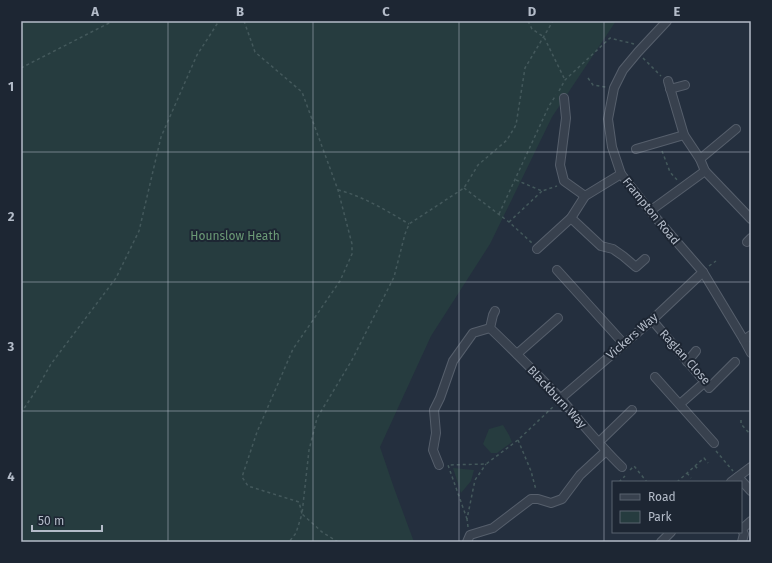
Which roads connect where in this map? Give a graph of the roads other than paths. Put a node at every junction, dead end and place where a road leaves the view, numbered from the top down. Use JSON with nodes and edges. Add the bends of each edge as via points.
{"nodes":[{"id":1,"x":667,"y":21,"type":"edge"},
{"id":2,"x":668,"y":81,"type":"road end"},
{"id":3,"x":685,"y":85,"type":"dead end"},
{"id":4,"x":670,"y":89,"type":"junction"},
{"id":5,"x":564,"y":98,"type":"dead end"},
{"id":6,"x":736,"y":129,"type":"dead end"},
{"id":7,"x":684,"y":135,"type":"junction"},
{"id":8,"x":636,"y":149,"type":"dead end"},
{"id":9,"x":700,"y":159,"type":"junction"},
{"id":10,"x":705,"y":171,"type":"junction"},
{"id":11,"x":621,"y":174,"type":"junction"},
{"id":12,"x":585,"y":196,"type":"junction"},
{"id":13,"x":650,"y":211,"type":"junction"},
{"id":14,"x":572,"y":218,"type":"junction"},
{"id":15,"x":751,"y":219,"type":"edge"},
{"id":16,"x":537,"y":249,"type":"road end"},
{"id":17,"x":645,"y":259,"type":"dead end"},
{"id":18,"x":557,"y":270,"type":"dead end"},
{"id":19,"x":702,"y":272,"type":"junction"},
{"id":20,"x":496,"y":311,"type":"dead end"},
{"id":21,"x":558,"y":318,"type":"dead end"},
{"id":22,"x":652,"y":320,"type":"junction"},
{"id":23,"x":490,"y":328,"type":"junction"},
{"id":24,"x":748,"y":338,"type":"edge"},
{"id":25,"x":624,"y":344,"type":"junction"},
{"id":26,"x":696,"y":350,"type":"dead end"},
{"id":27,"x":751,"y":353,"type":"edge"},
{"id":28,"x":517,"y":354,"type":"junction"},
{"id":29,"x":687,"y":362,"type":"junction"},
{"id":30,"x":735,"y":362,"type":"dead end"},
{"id":31,"x":655,"y":377,"type":"dead end"},
{"id":32,"x":705,"y":382,"type":"junction"},
{"id":33,"x":560,"y":399,"type":"junction"},
{"id":34,"x":680,"y":404,"type":"junction"},
{"id":35,"x":632,"y":410,"type":"dead end"},
{"id":36,"x":599,"y":442,"type":"junction"},
{"id":37,"x":714,"y":443,"type":"road end"},
{"id":38,"x":606,"y":451,"type":"junction"},
{"id":39,"x":439,"y":464,"type":"dead end"},
{"id":40,"x":751,"y":466,"type":"edge"},
{"id":41,"x":622,"y":467,"type":"dead end"},
{"id":42,"x":738,"y":476,"type":"junction"},
{"id":43,"x":731,"y":481,"type":"edge"},
{"id":44,"x":751,"y":491,"type":"edge"},
{"id":45,"x":751,"y":521,"type":"edge"},
{"id":46,"x":742,"y":527,"type":"edge"},
{"id":47,"x":742,"y":530,"type":"edge"},
{"id":48,"x":670,"y":533,"type":"edge"},
{"id":49,"x":468,"y":538,"type":"edge"},
{"id":50,"x":661,"y":542,"type":"edge"},
{"id":51,"x":742,"y":542,"type":"edge"}],
"edges":[{"from":1,"to":11,"type":"street","name":"Frampton Road","via":[[623,70],[614,88],[608,119],[612,147]]},
{"from":2,"to":4,"type":"street"},
{"from":3,"to":4,"type":"street"},
{"from":4,"to":7,"type":"street"},
{"from":5,"to":12,"type":"street","via":[[566,118],[560,165],[564,181]]},
{"from":6,"to":9,"type":"street"},
{"from":7,"to":8,"type":"street"},
{"from":7,"to":9,"type":"street"},
{"from":9,"to":10,"type":"street"},
{"from":10,"to":13,"type":"street"},
{"from":10,"to":15,"type":"street"},
{"from":11,"to":12,"type":"street"},
{"from":11,"to":13,"type":"street","name":"Frampton Road"},
{"from":12,"to":14,"type":"street"},
{"from":13,"to":19,"type":"street","name":"Frampton Road"},
{"from":14,"to":16,"type":"street"},
{"from":14,"to":17,"type":"street","via":[[601,246],[613,249],[636,268]]},
{"from":18,"to":25,"type":"street"},
{"from":19,"to":22,"type":"street","name":"Vickers Way"},
{"from":19,"to":24,"type":"street","name":"Frampton Road"},
{"from":20,"to":23,"type":"street"},
{"from":21,"to":28,"type":"street"},
{"from":22,"to":25,"type":"street","name":"Vickers Way"},
{"from":22,"to":29,"type":"street","name":"Raglan Close"},
{"from":23,"to":28,"type":"street","name":"Blackburn Way"},
{"from":23,"to":39,"type":"street","via":[[474,333],[453,361],[434,410],[436,433],[433,450]]},
{"from":24,"to":27,"type":"street","name":"Frampton Road"},
{"from":25,"to":33,"type":"street","name":"Vickers Way"},
{"from":26,"to":29,"type":"street"},
{"from":28,"to":33,"type":"street","name":"Blackburn Way"},
{"from":29,"to":32,"type":"street","name":"Raglan Close"},
{"from":30,"to":32,"type":"street","name":"Raglan Close","via":[[709,388]]},
{"from":31,"to":34,"type":"street"},
{"from":32,"to":34,"type":"street"},
{"from":33,"to":36,"type":"street","name":"Blackburn Way"},
{"from":34,"to":37,"type":"street"},
{"from":35,"to":36,"type":"street"},
{"from":36,"to":38,"type":"street","name":"Blackburn Way"},
{"from":38,"to":41,"type":"street","name":"Blackburn Way"},
{"from":38,"to":49,"type":"street","via":[[580,475],[562,499],[551,503],[530,499],[493,528]]},
{"from":40,"to":42,"type":"street"},
{"from":42,"to":43,"type":"street"},
{"from":42,"to":44,"type":"street"},
{"from":45,"to":46,"type":"street"},
{"from":47,"to":51,"type":"street"},
{"from":48,"to":50,"type":"street"}]}
